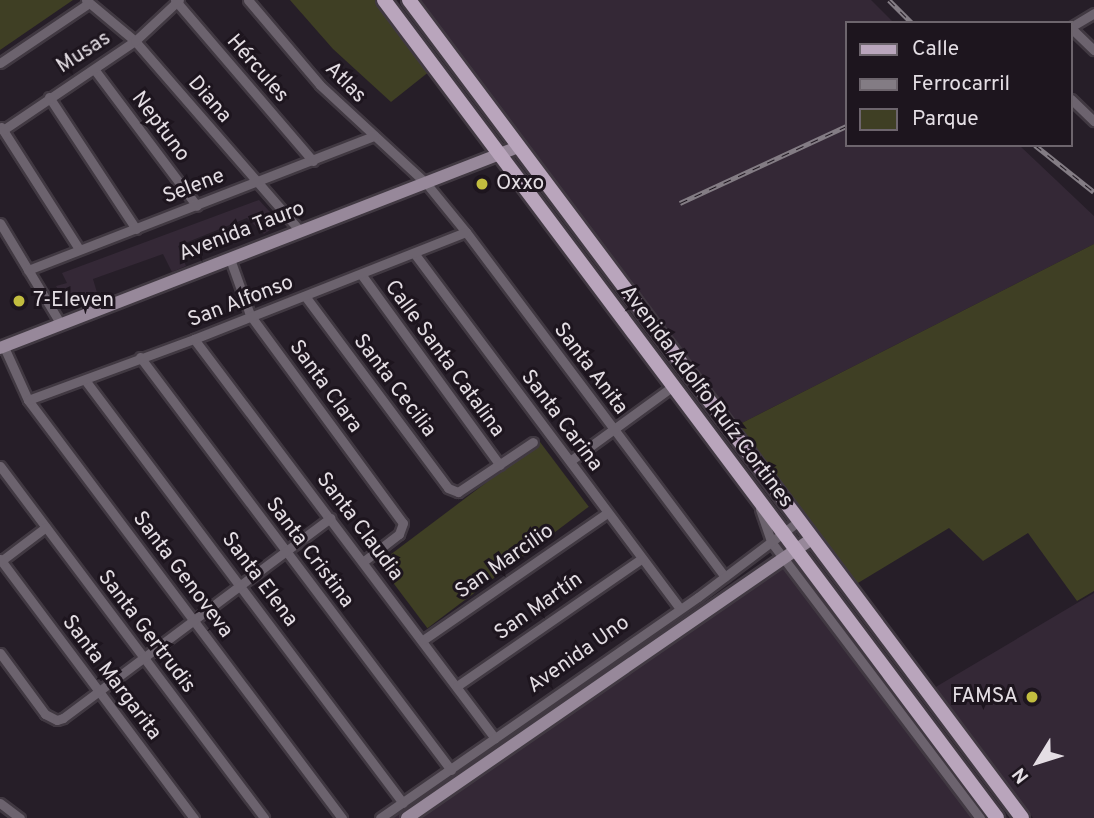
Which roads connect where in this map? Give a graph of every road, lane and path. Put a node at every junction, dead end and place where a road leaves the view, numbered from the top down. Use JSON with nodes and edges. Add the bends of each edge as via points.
{"nodes":[{"id":1,"x":248,"y":0,"type":"edge"},
{"id":2,"x":384,"y":0,"type":"edge"},
{"id":3,"x":409,"y":0,"type":"edge"},
{"id":4,"x":88,"y":1,"type":"edge"},
{"id":5,"x":177,"y":1,"type":"edge"},
{"id":6,"x":1094,"y":12,"type":"edge"},
{"id":7,"x":1073,"y":27,"type":"edge"},
{"id":8,"x":1073,"y":30,"type":"edge"},
{"id":9,"x":135,"y":41,"type":"junction"},
{"id":10,"x":1094,"y":50,"type":"edge"},
{"id":11,"x":0,"y":63,"type":"edge"},
{"id":12,"x":94,"y":69,"type":"junction"},
{"id":13,"x":49,"y":97,"type":"junction"},
{"id":14,"x":1073,"y":101,"type":"edge"},
{"id":15,"x":1094,"y":121,"type":"edge"},
{"id":16,"x":1,"y":127,"type":"edge"},
{"id":17,"x":374,"y":136,"type":"junction"},
{"id":18,"x":518,"y":147,"type":"junction"},
{"id":19,"x":499,"y":154,"type":"junction"},
{"id":20,"x":313,"y":161,"type":"junction"},
{"id":21,"x":257,"y":181,"type":"junction"},
{"id":22,"x":426,"y":183,"type":"junction"},
{"id":23,"x":197,"y":206,"type":"junction"},
{"id":24,"x":0,"y":223,"type":"edge"},
{"id":25,"x":136,"y":229,"type":"junction"},
{"id":26,"x":300,"y":231,"type":"junction"},
{"id":27,"x":466,"y":232,"type":"junction"},
{"id":28,"x":79,"y":250,"type":"junction"},
{"id":29,"x":414,"y":253,"type":"junction"},
{"id":30,"x":230,"y":259,"type":"junction"},
{"id":31,"x":28,"y":270,"type":"junction"},
{"id":32,"x":361,"y":274,"type":"junction"},
{"id":33,"x":305,"y":296,"type":"junction"},
{"id":34,"x":250,"y":315,"type":"junction"},
{"id":35,"x":60,"y":323,"type":"junction"},
{"id":36,"x":194,"y":339,"type":"junction"},
{"id":37,"x":1,"y":345,"type":"edge"},
{"id":38,"x":140,"y":357,"type":"junction"},
{"id":39,"x":85,"y":380,"type":"junction"},
{"id":40,"x":671,"y":387,"type":"junction"},
{"id":41,"x":28,"y":400,"type":"junction"},
{"id":42,"x":613,"y":429,"type":"junction"},
{"id":43,"x":533,"y":442,"type":"dead end"},
{"id":44,"x":570,"y":461,"type":"junction"},
{"id":45,"x":500,"y":465,"type":"junction"},
{"id":46,"x":0,"y":466,"type":"edge"},
{"id":47,"x":607,"y":513,"type":"junction"},
{"id":48,"x":330,"y":518,"type":"junction"},
{"id":49,"x":799,"y":521,"type":"junction"},
{"id":50,"x":46,"y":527,"type":"junction"},
{"id":51,"x":777,"y":538,"type":"junction"},
{"id":52,"x":811,"y":538,"type":"junction"},
{"id":53,"x":286,"y":552,"type":"junction"},
{"id":54,"x":788,"y":557,"type":"junction"},
{"id":55,"x":641,"y":559,"type":"junction"},
{"id":56,"x":1,"y":560,"type":"edge"},
{"id":57,"x":364,"y":561,"type":"junction"},
{"id":58,"x":725,"y":577,"type":"junction"},
{"id":59,"x":241,"y":585,"type":"junction"},
{"id":60,"x":698,"y":597,"type":"junction"},
{"id":61,"x":680,"y":609,"type":"junction"},
{"id":62,"x":708,"y":610,"type":"junction"},
{"id":63,"x":194,"y":620,"type":"junction"},
{"id":64,"x":423,"y":640,"type":"junction"},
{"id":65,"x":0,"y":653,"type":"edge"},
{"id":66,"x":144,"y":658,"type":"junction"},
{"id":67,"x":457,"y":686,"type":"junction"},
{"id":68,"x":99,"y":692,"type":"junction"},
{"id":69,"x":529,"y":713,"type":"junction"},
{"id":70,"x":540,"y":727,"type":"junction"},
{"id":71,"x":495,"y":738,"type":"junction"},
{"id":72,"x":452,"y":770,"type":"junction"},
{"id":73,"x":403,"y":803,"type":"junction"},
{"id":74,"x":1,"y":805,"type":"edge"},
{"id":75,"x":20,"y":818,"type":"edge"},
{"id":76,"x":194,"y":818,"type":"edge"},
{"id":77,"x":264,"y":818,"type":"edge"},
{"id":78,"x":342,"y":818,"type":"edge"},
{"id":79,"x":380,"y":818,"type":"edge"},
{"id":80,"x":407,"y":818,"type":"edge"},
{"id":81,"x":980,"y":818,"type":"edge"},
{"id":82,"x":997,"y":818,"type":"edge"},
{"id":83,"x":1022,"y":818,"type":"edge"}],
"edges":[{"from":1,"to":17,"type":"street","name":"Atlas","via":[[320,85]]},
{"from":2,"to":19,"type":"main road","name":"Avenida Adolfo Ruíz Cortines"},
{"from":3,"to":18,"type":"main road","name":"Avenida Adolfo Ruíz Cortines"},
{"from":4,"to":9,"type":"street","name":"Diana"},
{"from":4,"to":11,"type":"street"},
{"from":5,"to":9,"type":"street","name":"Musas"},
{"from":5,"to":20,"type":"street","name":"Hércules"},
{"from":6,"to":7,"type":"street"},
{"from":8,"to":10,"type":"street"},
{"from":9,"to":12,"type":"street","name":"Musas"},
{"from":9,"to":21,"type":"street","name":"Diana"},
{"from":12,"to":13,"type":"street","name":"Musas"},
{"from":12,"to":23,"type":"street","name":"Neptuno"},
{"from":13,"to":16,"type":"street","name":"Musas"},
{"from":13,"to":25,"type":"street"},
{"from":14,"to":15,"type":"street"},
{"from":16,"to":28,"type":"street"},
{"from":17,"to":20,"type":"street","name":"Selene"},
{"from":17,"to":22,"type":"street","name":"Atlas"},
{"from":18,"to":19,"type":"street","name":"Avenida Tauro"},
{"from":18,"to":49,"type":"main road","name":"Avenida Adolfo Ruíz Cortines"},
{"from":19,"to":22,"type":"street","name":"Avenida Tauro"},
{"from":19,"to":40,"type":"main road","name":"Avenida Adolfo Ruíz Cortines"},
{"from":20,"to":21,"type":"street","name":"Selene"},
{"from":21,"to":23,"type":"street","name":"Selene"},
{"from":21,"to":26,"type":"street","name":"Diana"},
{"from":22,"to":26,"type":"street","name":"Avenida Tauro"},
{"from":22,"to":27,"type":"street","name":"Santa Anita"},
{"from":23,"to":25,"type":"street","name":"Selene"},
{"from":24,"to":31,"type":"street"},
{"from":25,"to":28,"type":"street","name":"Selene"},
{"from":26,"to":30,"type":"street","name":"Avenida Tauro"},
{"from":27,"to":29,"type":"street","name":"San Alfonso"},
{"from":27,"to":42,"type":"street","name":"Santa Anita"},
{"from":28,"to":31,"type":"street","name":"Selene"},
{"from":29,"to":32,"type":"street","name":"San Alfonso"},
{"from":29,"to":44,"type":"street","name":"Santa Carina"},
{"from":30,"to":34,"type":"street","name":"Santa Clara"},
{"from":30,"to":35,"type":"street","name":"Avenida Tauro"},
{"from":31,"to":35,"type":"street"},
{"from":32,"to":33,"type":"street","name":"San Alfonso"},
{"from":32,"to":45,"type":"street","name":"Calle Santa Catalina"},
{"from":33,"to":34,"type":"street","name":"San Alfonso"},
{"from":33,"to":45,"type":"street","name":"Santa Cecilia","via":[[448,488],[458,492]]},
{"from":34,"to":36,"type":"street","name":"San Alfonso"},
{"from":34,"to":57,"type":"street","name":"Santa Clara","via":[[403,523],[403,529]]},
{"from":35,"to":37,"type":"street","name":"Avenida Tauro"},
{"from":36,"to":38,"type":"street","name":"San Alfonso"},
{"from":36,"to":48,"type":"street","name":"Santa Claudia"},
{"from":37,"to":41,"type":"street","name":"Santa Genoveva"},
{"from":38,"to":39,"type":"street","name":"San Alfonso"},
{"from":38,"to":53,"type":"street","name":"Santa Cristina"},
{"from":39,"to":41,"type":"street","name":"San Alfonso"},
{"from":39,"to":59,"type":"street","name":"Santa Elena"},
{"from":40,"to":42,"type":"street"},
{"from":40,"to":51,"type":"main road","name":"Avenida Adolfo Ruíz Cortines","via":[[757,498]]},
{"from":41,"to":63,"type":"street","name":"Santa Genoveva"},
{"from":42,"to":44,"type":"street"},
{"from":42,"to":58,"type":"street","name":"Santa Anita"},
{"from":43,"to":45,"type":"street"},
{"from":44,"to":47,"type":"street","name":"Santa Carina"},
{"from":46,"to":50,"type":"street","name":"Santa Gertrudis"},
{"from":47,"to":55,"type":"street","name":"Santa Carina"},
{"from":47,"to":64,"type":"street","name":"San Marcilio"},
{"from":48,"to":53,"type":"street"},
{"from":48,"to":57,"type":"street","name":"Santa Claudia"},
{"from":49,"to":51,"type":"street","name":"Avenida Uno"},
{"from":49,"to":52,"type":"main road","name":"Avenida Adolfo Ruíz Cortines"},
{"from":50,"to":56,"type":"street"},
{"from":50,"to":66,"type":"street","name":"Santa Gertrudis"},
{"from":51,"to":54,"type":"main road","name":"Avenida Adolfo Ruíz Cortines"},
{"from":51,"to":58,"type":"street","name":"Avenida Uno"},
{"from":52,"to":54,"type":"street","name":"Avenida Uno"},
{"from":52,"to":83,"type":"main road","name":"Avenida Adolfo Ruíz Cortines"},
{"from":53,"to":59,"type":"street"},
{"from":53,"to":72,"type":"street","name":"Santa Cristina"},
{"from":54,"to":62,"type":"street","name":"Avenida Uno"},
{"from":54,"to":81,"type":"street"},
{"from":54,"to":82,"type":"main road","name":"Avenida Adolfo Ruíz Cortines","via":[[808,568]]},
{"from":55,"to":61,"type":"street","name":"Santa Carina"},
{"from":55,"to":67,"type":"street","name":"San Martín"},
{"from":56,"to":68,"type":"street","name":"Santa Margarita"},
{"from":57,"to":64,"type":"street","name":"Santa Claudia"},
{"from":58,"to":60,"type":"street","name":"Avenida Uno"},
{"from":59,"to":63,"type":"street"},
{"from":59,"to":73,"type":"street","name":"Santa Elena"},
{"from":60,"to":61,"type":"street","name":"Avenida Uno"},
{"from":60,"to":62,"type":"street"},
{"from":61,"to":69,"type":"street","name":"Avenida Uno"},
{"from":62,"to":70,"type":"street","name":"Avenida Uno"},
{"from":63,"to":66,"type":"street"},
{"from":63,"to":78,"type":"street","name":"Santa Genoveva"},
{"from":64,"to":67,"type":"street","name":"Santa Claudia"},
{"from":65,"to":68,"type":"street","via":[[45,714],[57,720]]},
{"from":66,"to":68,"type":"street"},
{"from":66,"to":77,"type":"street","name":"Santa Gertrudis"},
{"from":67,"to":71,"type":"street","name":"Santa Claudia"},
{"from":68,"to":76,"type":"street","name":"Santa Margarita"},
{"from":69,"to":70,"type":"street"},
{"from":69,"to":71,"type":"street","name":"Avenida Uno"},
{"from":70,"to":80,"type":"street","name":"Avenida Uno"},
{"from":71,"to":72,"type":"street","name":"Avenida Uno"},
{"from":72,"to":73,"type":"street","name":"Avenida Uno"},
{"from":73,"to":79,"type":"street","name":"Avenida Uno"},
{"from":74,"to":75,"type":"street"}]}
